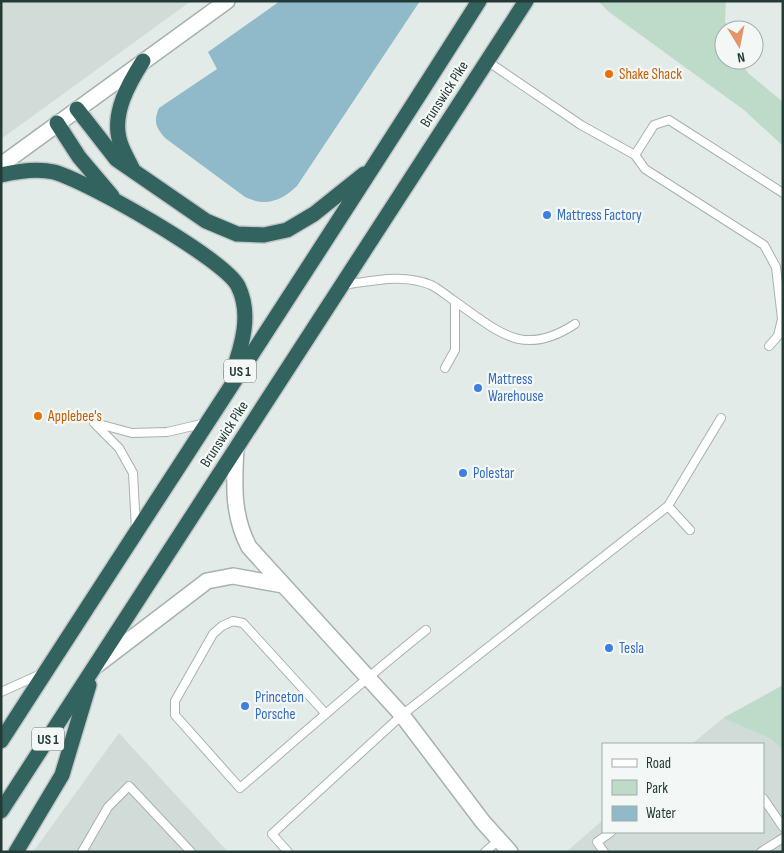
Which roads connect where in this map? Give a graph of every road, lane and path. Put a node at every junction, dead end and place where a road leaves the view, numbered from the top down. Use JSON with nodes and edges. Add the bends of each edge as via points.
{"nodes":[{"id":1,"x":227,"y":1,"type":"edge"},
{"id":2,"x":479,"y":1,"type":"edge"},
{"id":3,"x":526,"y":1,"type":"edge"},
{"id":4,"x":143,"y":61,"type":"junction"},
{"id":5,"x":487,"y":61,"type":"junction"},
{"id":6,"x":77,"y":109,"type":"junction"},
{"id":7,"x":57,"y":124,"type":"junction"},
{"id":8,"x":635,"y":155,"type":"junction"},
{"id":9,"x":1,"y":164,"type":"edge"},
{"id":10,"x":375,"y":164,"type":"junction"},
{"id":11,"x":135,"y":174,"type":"junction"},
{"id":12,"x":1,"y":176,"type":"edge"},
{"id":13,"x":783,"y":193,"type":"edge"},
{"id":14,"x":116,"y":200,"type":"junction"},
{"id":15,"x":779,"y":265,"type":"edge"},
{"id":16,"x":341,"y":286,"type":"junction"},
{"id":17,"x":455,"y":302,"type":"junction"},
{"id":18,"x":576,"y":324,"type":"dead end"},
{"id":19,"x":769,"y":346,"type":"dead end"},
{"id":20,"x":445,"y":368,"type":"dead end"},
{"id":21,"x":222,"y":398,"type":"junction"},
{"id":22,"x":721,"y":418,"type":"dead end"},
{"id":23,"x":206,"y":423,"type":"junction"},
{"id":24,"x":236,"y":448,"type":"junction"},
{"id":25,"x":668,"y":506,"type":"junction"},
{"id":26,"x":136,"y":529,"type":"junction"},
{"id":27,"x":690,"y":530,"type":"dead end"},
{"id":28,"x":283,"y":585,"type":"junction"},
{"id":29,"x":426,"y":630,"type":"dead end"},
{"id":30,"x":95,"y":667,"type":"junction"},
{"id":31,"x":45,"y":672,"type":"junction"},
{"id":32,"x":368,"y":676,"type":"junction"},
{"id":33,"x":1,"y":692,"type":"edge"},
{"id":34,"x":326,"y":714,"type":"junction"},
{"id":35,"x":402,"y":715,"type":"junction"},
{"id":36,"x":1,"y":741,"type":"edge"},
{"id":37,"x":764,"y":799,"type":"edge"},
{"id":38,"x":1,"y":811,"type":"edge"},
{"id":39,"x":783,"y":827,"type":"edge"},
{"id":40,"x":610,"y":833,"type":"edge"},
{"id":41,"x":783,"y":838,"type":"edge"},
{"id":42,"x":499,"y":840,"type":"junction"},
{"id":43,"x":16,"y":852,"type":"edge"},
{"id":44,"x":82,"y":852,"type":"edge"},
{"id":45,"x":191,"y":852,"type":"edge"},
{"id":46,"x":288,"y":852,"type":"edge"},
{"id":47,"x":485,"y":852,"type":"edge"},
{"id":48,"x":510,"y":852,"type":"edge"},
{"id":49,"x":604,"y":852,"type":"edge"},
{"id":50,"x":761,"y":852,"type":"edge"}],
"edges":[{"from":1,"to":4,"type":"street"},
{"from":2,"to":10,"type":"highway","name":"Brunswick Pike","number":"US 1"},
{"from":3,"to":5,"type":"highway","name":"Brunswick Pike","number":"US 1"},
{"from":4,"to":6,"type":"street"},
{"from":4,"to":11,"type":"highway","via":[[126,91],[118,126],[120,143]]},
{"from":5,"to":8,"type":"lane","via":[[582,125]]},
{"from":5,"to":16,"type":"highway","name":"Brunswick Pike","number":"US 1"},
{"from":6,"to":7,"type":"street"},
{"from":6,"to":11,"type":"highway","via":[[112,156]]},
{"from":7,"to":9,"type":"street"},
{"from":7,"to":14,"type":"highway","via":[[79,157]]},
{"from":8,"to":13,"type":"lane","via":[[654,125],[669,120]]},
{"from":8,"to":15,"type":"lane","via":[[645,169],[764,245]]},
{"from":10,"to":11,"type":"highway","via":[[302,222],[282,232],[253,236],[214,226]]},
{"from":10,"to":21,"type":"highway","name":"Brunswick Pike","number":"US 1"},
{"from":12,"to":14,"type":"highway","via":[[23,171],[51,172]]},
{"from":14,"to":21,"type":"highway","via":[[222,266],[238,286],[245,310],[243,335]]},
{"from":15,"to":19,"type":"lane","via":[[782,319],[778,336]]},
{"from":16,"to":17,"type":"lane","via":[[394,278],[417,281],[432,286]]},
{"from":16,"to":24,"type":"highway","name":"Brunswick Pike","number":"US 1"},
{"from":17,"to":18,"type":"lane","via":[[502,334],[523,342],[561,334]]},
{"from":17,"to":20,"type":"lane","via":[[455,350]]},
{"from":21,"to":23,"type":"highway","name":"Brunswick Pike","number":"US 1"},
{"from":22,"to":25,"type":"lane"},
{"from":23,"to":26,"type":"highway","name":"Brunswick Pike","number":"US 1"},
{"from":23,"to":26,"type":"lane","via":[[167,432],[132,433],[94,423],[119,448],[133,472]]},
{"from":24,"to":28,"type":"street","via":[[234,491],[241,532]]},
{"from":24,"to":30,"type":"highway","name":"Brunswick Pike","number":"US 1"},
{"from":25,"to":27,"type":"lane"},
{"from":25,"to":35,"type":"lane"},
{"from":26,"to":31,"type":"highway","name":"Brunswick Pike","number":"US 1"},
{"from":28,"to":30,"type":"street","via":[[233,576],[207,581]]},
{"from":28,"to":32,"type":"street"},
{"from":29,"to":32,"type":"lane"},
{"from":30,"to":38,"type":"highway","name":"Brunswick Pike","number":"US 1"},
{"from":30,"to":43,"type":"highway","via":[[62,775]]},
{"from":31,"to":33,"type":"lane"},
{"from":31,"to":36,"type":"highway","name":"Brunswick Pike","number":"US 1"},
{"from":32,"to":34,"type":"lane"},
{"from":32,"to":35,"type":"street"},
{"from":34,"to":34,"type":"lane","via":[[240,788],[174,715],[175,701],[213,634],[233,621],[243,623]]},
{"from":35,"to":42,"type":"street"},
{"from":35,"to":46,"type":"lane","via":[[272,834]]},
{"from":37,"to":39,"type":"lane"},
{"from":40,"to":49,"type":"lane","via":[[597,842]]},
{"from":41,"to":50,"type":"lane"},
{"from":42,"to":47,"type":"lane"},
{"from":42,"to":48,"type":"street"},
{"from":44,"to":45,"type":"lane","via":[[108,806],[129,786]]}]}
